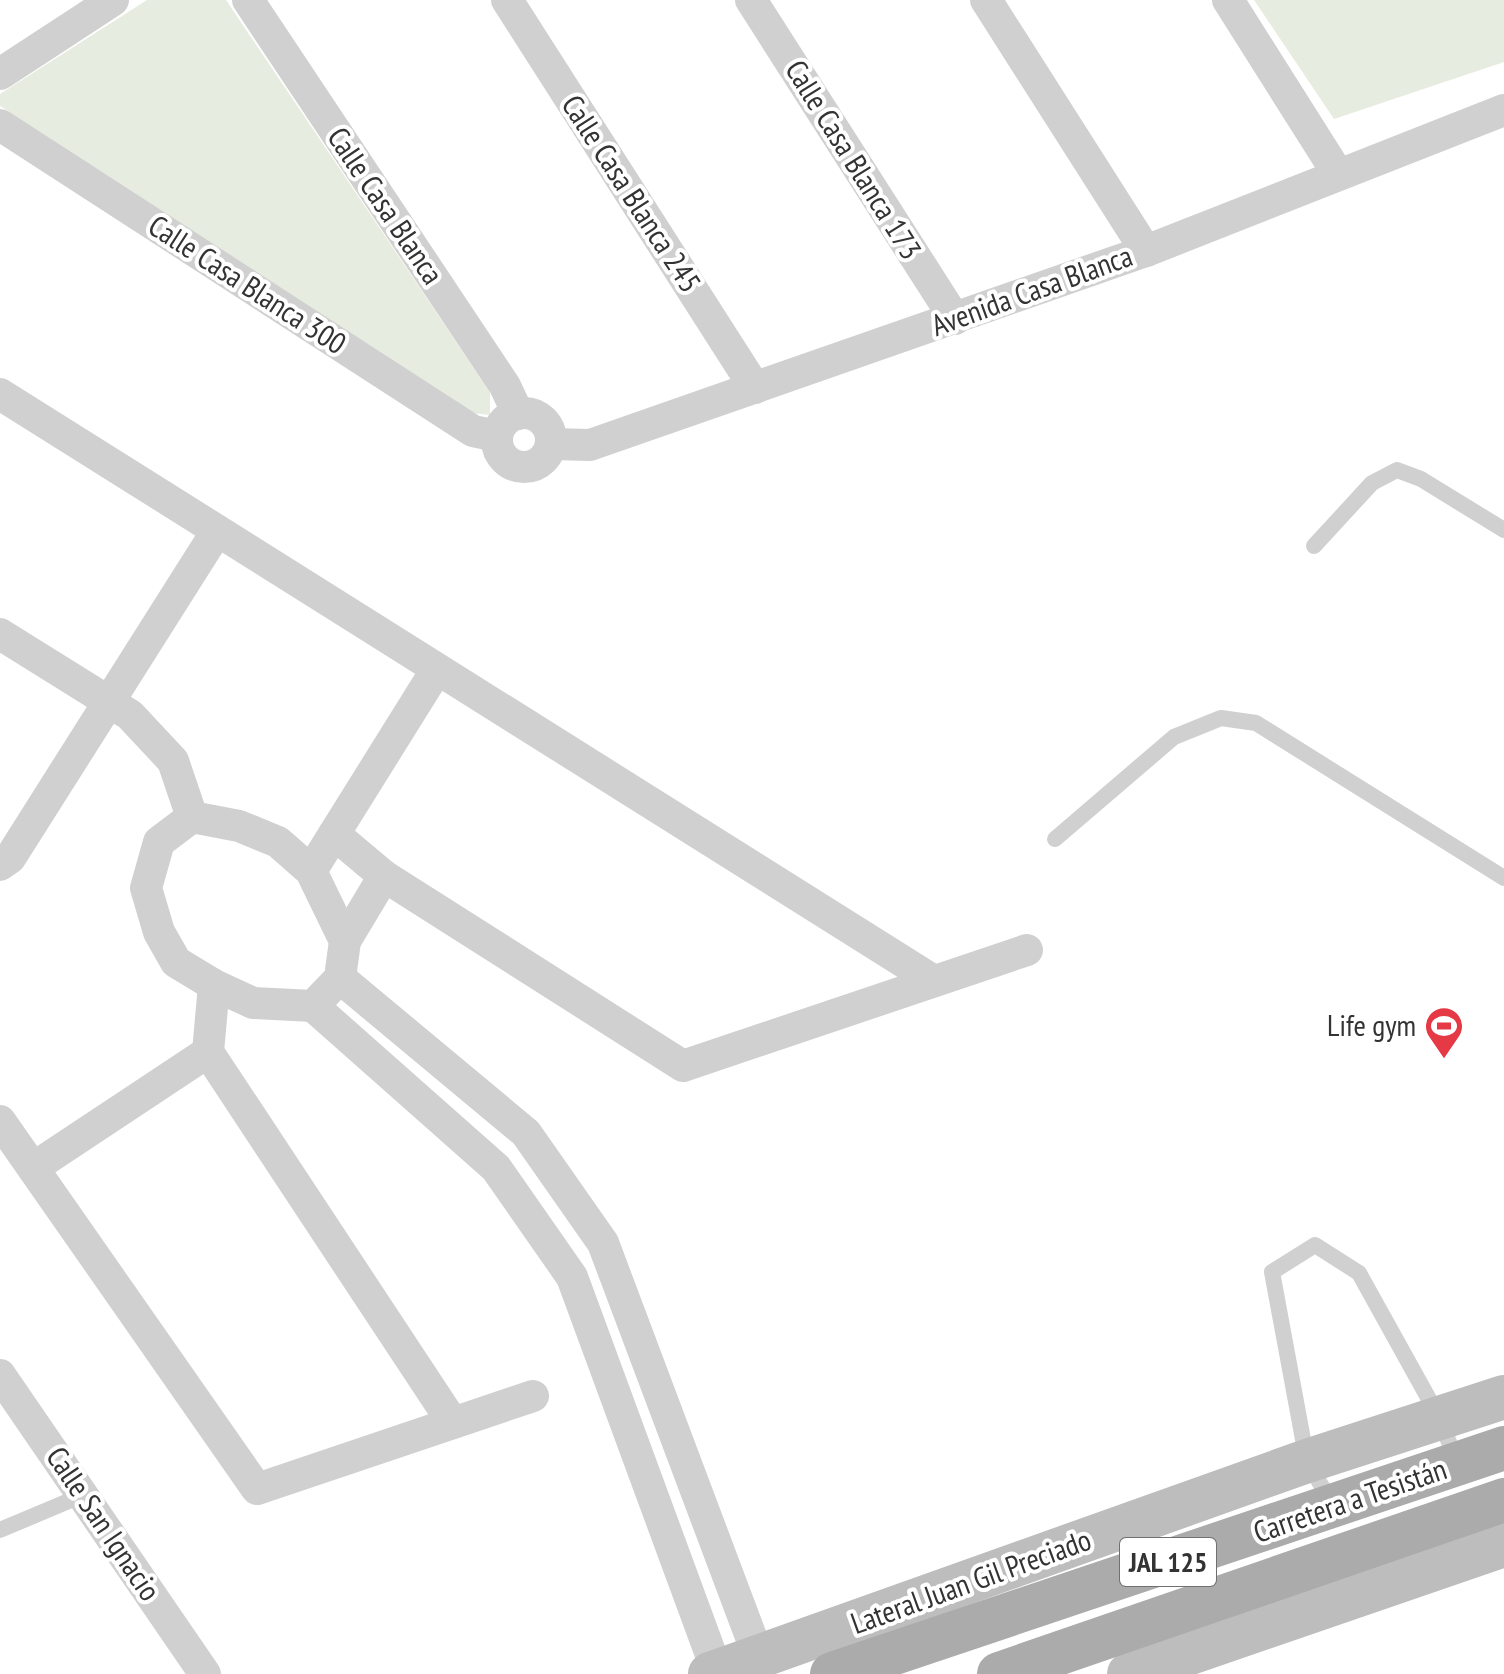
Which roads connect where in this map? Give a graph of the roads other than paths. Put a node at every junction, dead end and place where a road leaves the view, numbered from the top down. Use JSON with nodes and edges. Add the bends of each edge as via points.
{"nodes":[{"id":1,"x":113,"y":0,"type":"edge"},
{"id":2,"x":248,"y":0,"type":"edge"},
{"id":3,"x":507,"y":0,"type":"edge"},
{"id":4,"x":751,"y":0,"type":"edge"},
{"id":5,"x":986,"y":0,"type":"edge"},
{"id":6,"x":1228,"y":0,"type":"edge"},
{"id":7,"x":0,"y":74,"type":"edge"},
{"id":8,"x":1504,"y":110,"type":"edge"},
{"id":9,"x":0,"y":125,"type":"edge"},
{"id":10,"x":1338,"y":174,"type":"junction"},
{"id":11,"x":1146,"y":251,"type":"junction"},
{"id":12,"x":955,"y":319,"type":"junction"},
{"id":13,"x":755,"y":388,"type":"junction"},
{"id":14,"x":0,"y":394,"type":"edge"},
{"id":15,"x":508,"y":425,"type":"junction"},
{"id":16,"x":551,"y":444,"type":"junction"},
{"id":17,"x":1504,"y":530,"type":"edge"},
{"id":18,"x":217,"y":531,"type":"junction"},
{"id":19,"x":1314,"y":546,"type":"dead end"},
{"id":20,"x":0,"y":634,"type":"edge"},
{"id":21,"x":437,"y":669,"type":"junction"},
{"id":22,"x":111,"y":703,"type":"junction"},
{"id":23,"x":192,"y":817,"type":"junction"},
{"id":24,"x":334,"y":834,"type":"junction"},
{"id":25,"x":1055,"y":839,"type":"dead end"},
{"id":26,"x":0,"y":865,"type":"edge"},
{"id":27,"x":311,"y":871,"type":"junction"},
{"id":28,"x":384,"y":876,"type":"junction"},
{"id":29,"x":1504,"y":878,"type":"edge"},
{"id":30,"x":345,"y":941,"type":"junction"},
{"id":31,"x":1027,"y":950,"type":"dead end"},
{"id":32,"x":340,"y":978,"type":"junction"},
{"id":33,"x":934,"y":981,"type":"junction"},
{"id":34,"x":214,"y":985,"type":"junction"},
{"id":35,"x":313,"y":1006,"type":"junction"},
{"id":36,"x":208,"y":1052,"type":"junction"},
{"id":37,"x":0,"y":1121,"type":"edge"},
{"id":38,"x":33,"y":1168,"type":"junction"},
{"id":39,"x":0,"y":1375,"type":"edge"},
{"id":40,"x":533,"y":1396,"type":"dead end"},
{"id":41,"x":1504,"y":1397,"type":"edge"},
{"id":42,"x":1440,"y":1419,"type":"junction"},
{"id":43,"x":453,"y":1423,"type":"junction"},
{"id":44,"x":1504,"y":1448,"type":"edge"},
{"id":45,"x":1307,"y":1461,"type":"junction"},
{"id":46,"x":1457,"y":1465,"type":"junction"},
{"id":47,"x":83,"y":1495,"type":"junction"},
{"id":48,"x":1504,"y":1500,"type":"edge"},
{"id":49,"x":1335,"y":1507,"type":"junction"},
{"id":50,"x":0,"y":1530,"type":"edge"},
{"id":51,"x":1504,"y":1545,"type":"edge"},
{"id":52,"x":759,"y":1658,"type":"junction"},
{"id":53,"x":714,"y":1673,"type":"edge"},
{"id":54,"x":205,"y":1674,"type":"edge"},
{"id":55,"x":832,"y":1674,"type":"edge"},
{"id":56,"x":999,"y":1674,"type":"edge"},
{"id":57,"x":1129,"y":1674,"type":"edge"}],
"edges":[{"from":1,"to":7,"type":"street"},
{"from":2,"to":15,"type":"street","name":"Calle Casa Blanca","via":[[505,386]]},
{"from":3,"to":13,"type":"street","name":"Calle Casa Blanca 245"},
{"from":4,"to":12,"type":"street","name":"Calle Casa Blanca 173"},
{"from":5,"to":11,"type":"street"},
{"from":6,"to":10,"type":"street"},
{"from":8,"to":10,"type":"street","name":"Avenida Casa Blanca"},
{"from":9,"to":15,"type":"street","name":"Calle Casa Blanca 300","via":[[473,431]]},
{"from":10,"to":11,"type":"street","name":"Avenida Casa Blanca"},
{"from":11,"to":12,"type":"street","name":"Avenida Casa Blanca"},
{"from":12,"to":13,"type":"street","name":"Avenida Casa Blanca"},
{"from":13,"to":16,"type":"street","name":"Avenida Casa Blanca","via":[[590,445]]},
{"from":14,"to":18,"type":"street"},
{"from":15,"to":16,"type":"street","via":[[538,416],[551,433]]},
{"from":15,"to":16,"type":"street","via":[[502,456],[520,467],[540,462]]},
{"from":17,"to":19,"type":"lane","via":[[1397,470],[1372,483]]},
{"from":18,"to":21,"type":"street"},
{"from":18,"to":22,"type":"street"},
{"from":20,"to":22,"type":"street"},
{"from":21,"to":24,"type":"street"},
{"from":21,"to":33,"type":"street"},
{"from":22,"to":23,"type":"street","via":[[130,715],[173,761]]},
{"from":22,"to":26,"type":"street","via":[[10,858]]},
{"from":23,"to":27,"type":"street","via":[[239,826],[278,842]]},
{"from":23,"to":34,"type":"street","via":[[159,842],[146,888],[159,932],[176,962]]},
{"from":24,"to":27,"type":"street"},
{"from":24,"to":28,"type":"street"},
{"from":25,"to":29,"type":"lane","via":[[1174,737],[1221,718],[1256,723]]},
{"from":27,"to":30,"type":"street"},
{"from":28,"to":30,"type":"street"},
{"from":28,"to":33,"type":"street","via":[[683,1066]]},
{"from":30,"to":32,"type":"street"},
{"from":31,"to":33,"type":"street"},
{"from":32,"to":35,"type":"street"},
{"from":32,"to":52,"type":"street","via":[[526,1133],[603,1243]]},
{"from":34,"to":35,"type":"street","via":[[253,1003]]},
{"from":34,"to":36,"type":"street"},
{"from":35,"to":53,"type":"street","via":[[496,1168],[572,1277]]},
{"from":36,"to":38,"type":"street"},
{"from":36,"to":43,"type":"street"},
{"from":37,"to":38,"type":"street"},
{"from":38,"to":43,"type":"street","via":[[257,1489]]},
{"from":39,"to":47,"type":"street","name":"Calle San Ignacio"},
{"from":40,"to":43,"type":"street"},
{"from":41,"to":42,"type":"main road","name":"Lateral Juan Gil Preciado"},
{"from":42,"to":45,"type":"main road","name":"Lateral Juan Gil Preciado"},
{"from":42,"to":45,"type":"lane","via":[[1359,1273],[1315,1245],[1272,1272]]},
{"from":42,"to":46,"type":"lane"},
{"from":44,"to":46,"type":"main road","name":"Carretera a Tesistán","number":"JAL 125"},
{"from":45,"to":49,"type":"lane"},
{"from":45,"to":52,"type":"main road","name":"Lateral Juan Gil Preciado"},
{"from":46,"to":49,"type":"main road","name":"Carretera a Tesistán","number":"JAL 125"},
{"from":47,"to":50,"type":"lane"},
{"from":47,"to":54,"type":"street","name":"Calle San Ignacio"},
{"from":48,"to":56,"type":"main road","name":"Carretera a Tesistán","number":"JAL 125"},
{"from":49,"to":55,"type":"main road","name":"Carretera a Tesistán","number":"JAL 125"},
{"from":51,"to":57,"type":"main road"},
{"from":52,"to":53,"type":"main road","name":"Lateral Juan Gil Preciado"}]}
